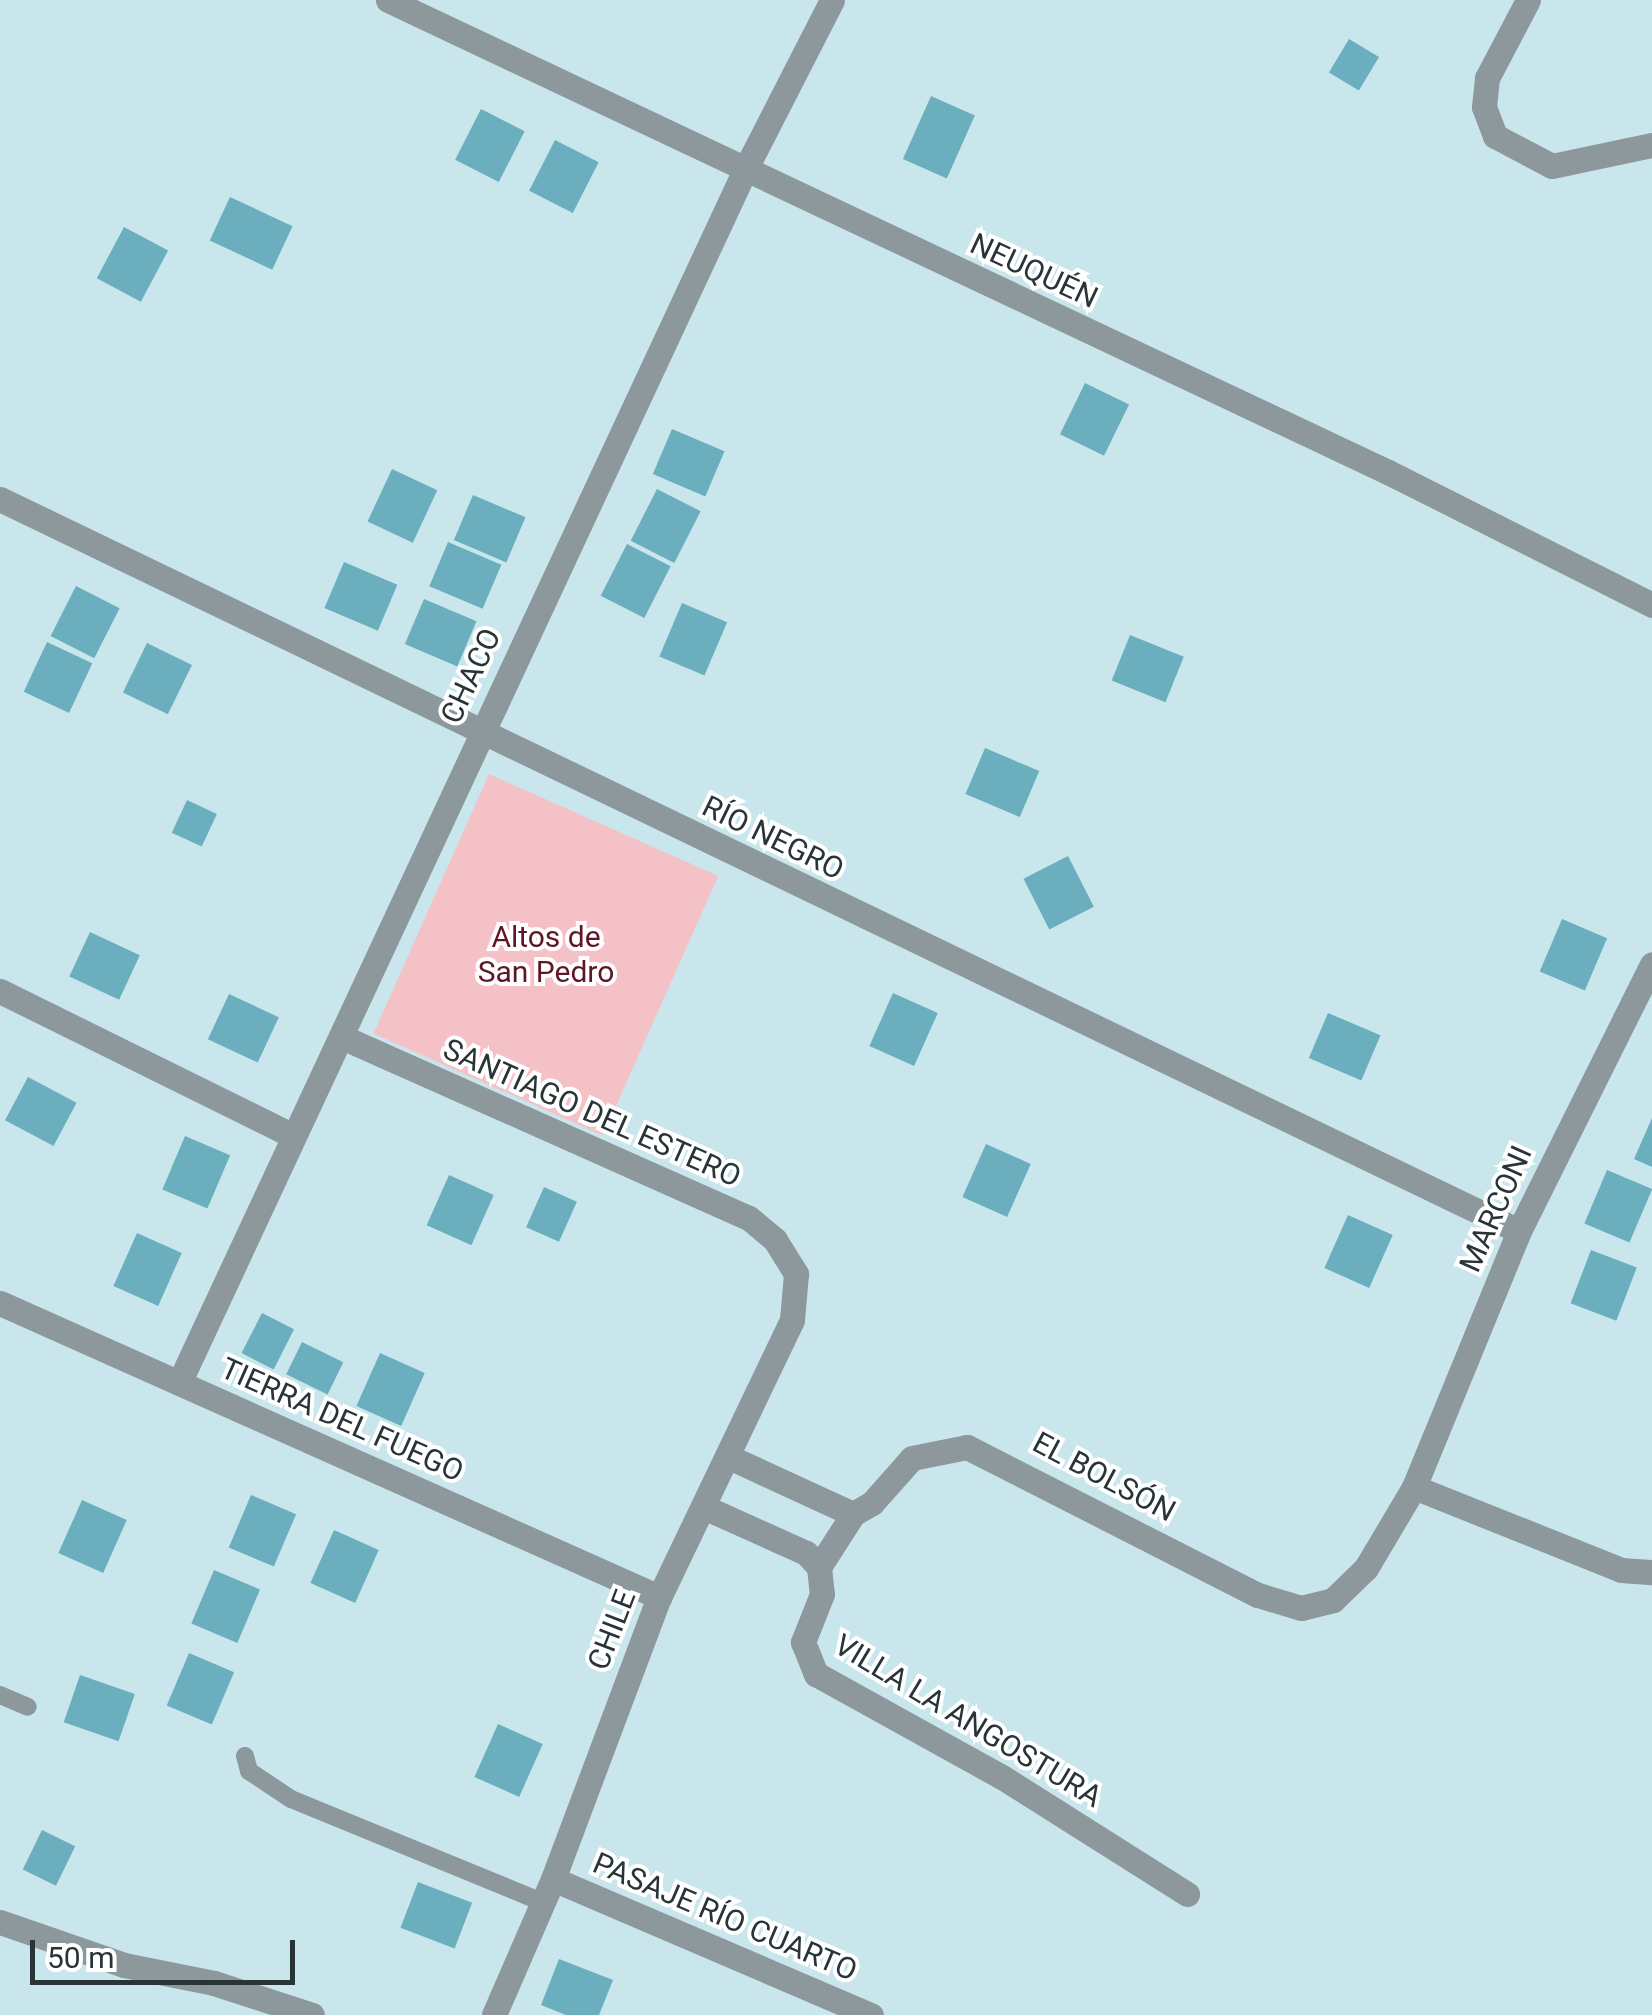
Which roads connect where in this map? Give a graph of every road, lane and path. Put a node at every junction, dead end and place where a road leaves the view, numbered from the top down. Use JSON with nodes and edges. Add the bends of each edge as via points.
{"nodes":[{"id":1,"x":388,"y":0,"type":"edge"},
{"id":2,"x":832,"y":0,"type":"edge"},
{"id":3,"x":1528,"y":0,"type":"edge"},
{"id":4,"x":1652,"y":145,"type":"edge"},
{"id":5,"x":744,"y":172,"type":"junction"},
{"id":6,"x":0,"y":499,"type":"edge"},
{"id":7,"x":1652,"y":606,"type":"edge"},
{"id":8,"x":480,"y":733,"type":"junction"},
{"id":9,"x":1652,"y":964,"type":"edge"},
{"id":10,"x":0,"y":991,"type":"edge"},
{"id":11,"x":342,"y":1037,"type":"junction"},
{"id":12,"x":292,"y":1135,"type":"junction"},
{"id":13,"x":1520,"y":1231,"type":"junction"},
{"id":14,"x":796,"y":1274,"type":"joint"},
{"id":15,"x":0,"y":1303,"type":"edge"},
{"id":16,"x":179,"y":1384,"type":"junction"},
{"id":17,"x":729,"y":1457,"type":"junction"},
{"id":18,"x":1414,"y":1487,"type":"junction"},
{"id":19,"x":706,"y":1508,"type":"junction"},
{"id":20,"x":853,"y":1514,"type":"junction"},
{"id":21,"x":819,"y":1568,"type":"junction"},
{"id":22,"x":1652,"y":1572,"type":"edge"},
{"id":23,"x":658,"y":1597,"type":"junction"},
{"id":24,"x":0,"y":1695,"type":"edge"},
{"id":25,"x":28,"y":1706,"type":"dead end"},
{"id":26,"x":245,"y":1756,"type":"dead end"},
{"id":27,"x":548,"y":1890,"type":"junction"},
{"id":28,"x":1187,"y":1894,"type":"dead end"},
{"id":29,"x":0,"y":1922,"type":"edge"},
{"id":30,"x":312,"y":2015,"type":"edge"},
{"id":31,"x":494,"y":2015,"type":"edge"},
{"id":32,"x":871,"y":2015,"type":"edge"}],
"edges":[{"from":1,"to":5,"type":"street","name":"NEUQUÉN"},
{"from":2,"to":5,"type":"street","name":"CHACO"},
{"from":3,"to":4,"type":"street","via":[[1486,78],[1484,107],[1495,136],[1552,166]]},
{"from":5,"to":7,"type":"street","name":"NEUQUÉN","via":[[1370,464]]},
{"from":5,"to":8,"type":"street","name":"CHACO"},
{"from":6,"to":8,"type":"street","name":"RÍO NEGRO"},
{"from":8,"to":11,"type":"street","name":"CHACO"},
{"from":8,"to":13,"type":"street","name":"RÍO NEGRO"},
{"from":9,"to":13,"type":"street","name":"MARCONI"},
{"from":10,"to":12,"type":"street"},
{"from":11,"to":12,"type":"street","name":"CHACO"},
{"from":11,"to":14,"type":"street","name":"SANTIAGO DEL ESTERO","via":[[748,1218],[775,1240]]},
{"from":12,"to":16,"type":"street","name":"CHACO"},
{"from":13,"to":18,"type":"street","name":"MARCONI"},
{"from":14,"to":17,"type":"street","name":"CHILE","via":[[792,1320]]},
{"from":15,"to":16,"type":"street","name":"TIERRA DEL FUEGO"},
{"from":16,"to":23,"type":"street","name":"TIERRA DEL FUEGO"},
{"from":17,"to":19,"type":"street","name":"CHILE"},
{"from":17,"to":20,"type":"street"},
{"from":18,"to":20,"type":"street","name":"EL BOLSÓN","via":[[1366,1568],[1334,1600],[1301,1608],[1258,1594],[967,1447],[912,1458]]},
{"from":18,"to":22,"type":"street","via":[[1620,1570]]},
{"from":19,"to":21,"type":"street","via":[[806,1553]]},
{"from":19,"to":23,"type":"street","name":"CHILE"},
{"from":20,"to":21,"type":"street","name":"EL BOLSÓN"},
{"from":21,"to":28,"type":"street","name":"VILLA LA ANGOSTURA","via":[[822,1594],[803,1642],[816,1674],[1002,1777]]},
{"from":23,"to":27,"type":"street","name":"CHILE"},
{"from":24,"to":25,"type":"lane"},
{"from":26,"to":27,"type":"lane","via":[[249,1771],[291,1799]]},
{"from":27,"to":31,"type":"street","name":"CHILE"},
{"from":27,"to":32,"type":"street","name":"PASAJE RÍO CUARTO"},
{"from":29,"to":30,"type":"street","via":[[124,1965],[214,1983]]}]}
